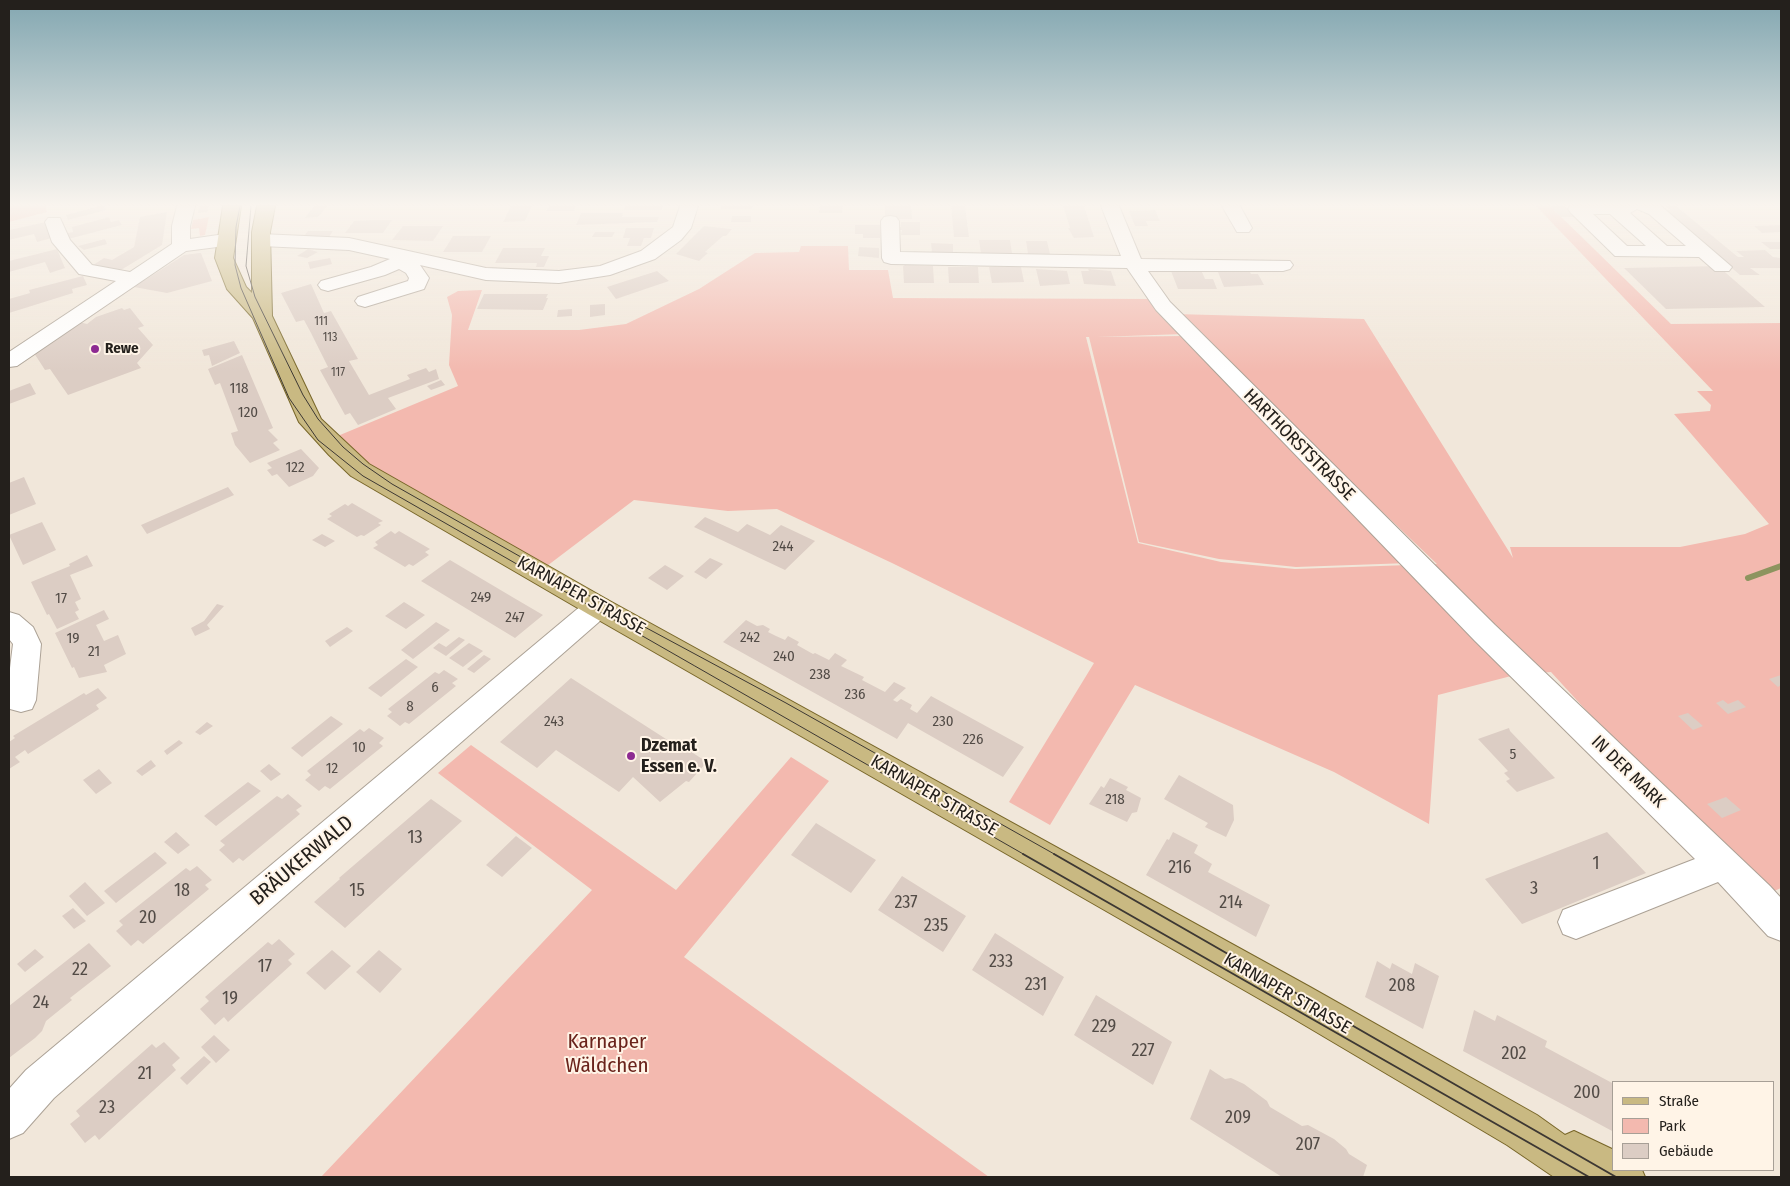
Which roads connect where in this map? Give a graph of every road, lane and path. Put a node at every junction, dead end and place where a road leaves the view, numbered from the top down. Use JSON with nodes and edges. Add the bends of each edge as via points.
{"nodes":[{"id":1,"x":78,"y":261,"type":"edge"},
{"id":2,"x":158,"y":261,"type":"edge"},
{"id":3,"x":225,"y":261,"type":"edge"},
{"id":4,"x":261,"y":261,"type":"edge"},
{"id":5,"x":397,"y":261,"type":"edge"},
{"id":6,"x":407,"y":261,"type":"edge"},
{"id":7,"x":421,"y":261,"type":"edge"},
{"id":8,"x":630,"y":261,"type":"edge"},
{"id":9,"x":1026,"y":261,"type":"edge"},
{"id":10,"x":1715,"y":261,"type":"edge"},
{"id":11,"x":1134,"y":263,"type":"junction"},
{"id":12,"x":1283,"y":265,"type":"dead end"},
{"id":13,"x":1722,"y":267,"type":"dead end"},
{"id":14,"x":133,"y":278,"type":"junction"},
{"id":15,"x":328,"y":285,"type":"dead end"},
{"id":16,"x":365,"y":301,"type":"dead end"},
{"id":17,"x":262,"y":316,"type":"junction"},
{"id":18,"x":9,"y":361,"type":"edge"},
{"id":19,"x":598,"y":607,"type":"junction"},
{"id":20,"x":1474,"y":622,"type":"joint"},
{"id":21,"x":9,"y":623,"type":"edge"},
{"id":22,"x":21,"y":700,"type":"dead end"},
{"id":23,"x":1724,"y":864,"type":"junction"},
{"id":24,"x":1770,"y":893,"type":"edge"},
{"id":25,"x":1576,"y":922,"type":"dead end"},
{"id":26,"x":1781,"y":924,"type":"edge"},
{"id":27,"x":11,"y":1113,"type":"edge"},
{"id":28,"x":1522,"y":1130,"type":"junction"},
{"id":29,"x":1590,"y":1177,"type":"edge"},
{"id":30,"x":1624,"y":1177,"type":"edge"}],
"edges":[{"from":1,"to":14,"type":"street","via":[[86,270]]},
{"from":2,"to":14,"type":"street"},
{"from":3,"to":17,"type":"main road","via":[[237,289]]},
{"from":4,"to":17,"type":"main road"},
{"from":5,"to":15,"type":"street","via":[[378,271]]},
{"from":6,"to":16,"type":"street","via":[[419,278],[416,285]]},
{"from":7,"to":8,"type":"street","via":[[486,274],[538,278],[582,275]]},
{"from":9,"to":11,"type":"street"},
{"from":10,"to":13,"type":"street"},
{"from":11,"to":12,"type":"street"},
{"from":11,"to":20,"type":"street","name":"HARTHORSTSTRASSE","via":[[1148,288],[1190,335]]},
{"from":14,"to":18,"type":"street"},
{"from":17,"to":19,"type":"main road","name":"KARNAPER STRASSE","via":[[311,422],[347,459],[391,489]]},
{"from":19,"to":27,"type":"street","name":"BRÄUKERWALD","via":[[40,1084]]},
{"from":19,"to":28,"type":"main road","name":"KARNAPER STRASSE"},
{"from":20,"to":23,"type":"street","name":"IN DER MARK"},
{"from":21,"to":22,"type":"street","via":[[23,635],[27,644]]},
{"from":23,"to":24,"type":"street","name":"IN DER MARK"},
{"from":23,"to":25,"type":"street"},
{"from":24,"to":26,"type":"street","name":"IN DER MARK"},
{"from":28,"to":29,"type":"main road","name":"KARNAPER STRASSE"},
{"from":28,"to":30,"type":"main road","name":"KARNAPER STRASSE"}]}
